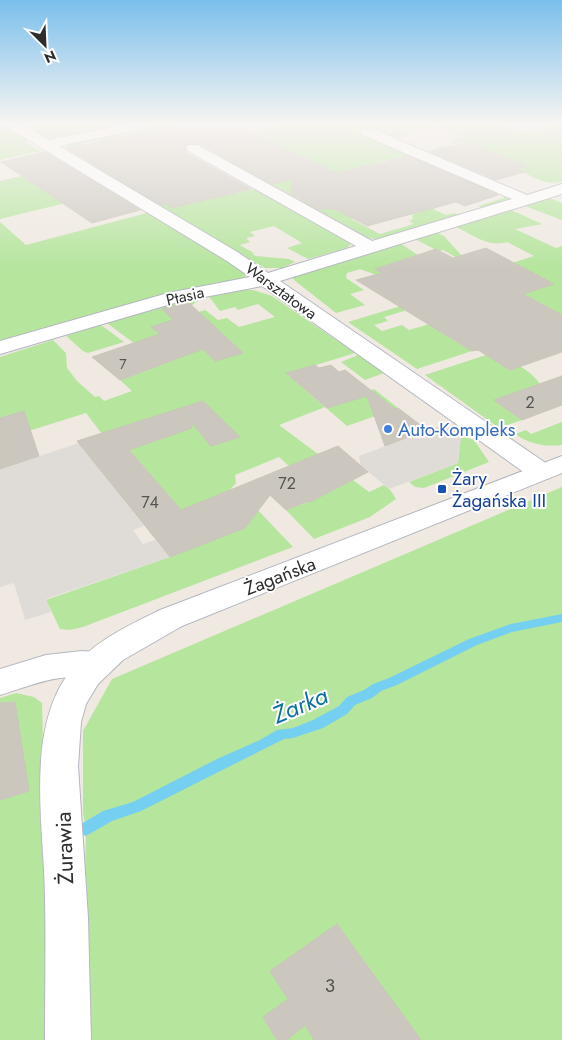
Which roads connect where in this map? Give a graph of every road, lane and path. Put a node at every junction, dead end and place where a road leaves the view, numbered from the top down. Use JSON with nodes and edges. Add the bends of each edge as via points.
{"nodes":[{"id":1,"x":92,"y":173,"type":"edge"},
{"id":2,"x":236,"y":173,"type":"edge"},
{"id":3,"x":463,"y":173,"type":"edge"},
{"id":4,"x":562,"y":189,"type":"edge"},
{"id":5,"x":527,"y":200,"type":"junction"},
{"id":6,"x":370,"y":247,"type":"junction"},
{"id":7,"x":263,"y":280,"type":"junction"},
{"id":8,"x":0,"y":348,"type":"edge"},
{"id":9,"x":551,"y":468,"type":"edge"},
{"id":10,"x":94,"y":665,"type":"junction"},
{"id":11,"x":0,"y":682,"type":"edge"},
{"id":12,"x":68,"y":1040,"type":"edge"}],
"edges":[{"from":1,"to":7,"type":"street","name":"Warsztatowa","via":[[233,257]]},
{"from":2,"to":6,"type":"street"},
{"from":3,"to":5,"type":"street"},
{"from":4,"to":5,"type":"street","name":"Ptasia"},
{"from":5,"to":6,"type":"street","name":"Ptasia"},
{"from":6,"to":7,"type":"street","name":"Ptasia"},
{"from":7,"to":8,"type":"street","name":"Ptasia","via":[[174,298]]},
{"from":7,"to":9,"type":"street","name":"Warsztatowa"},
{"from":9,"to":10,"type":"street","name":"Żagańska","via":[[171,618],[128,640]]},
{"from":10,"to":11,"type":"street","via":[[57,664]]},
{"from":10,"to":12,"type":"street","name":"Żurawia","via":[[69,703],[60,746]]}]}
